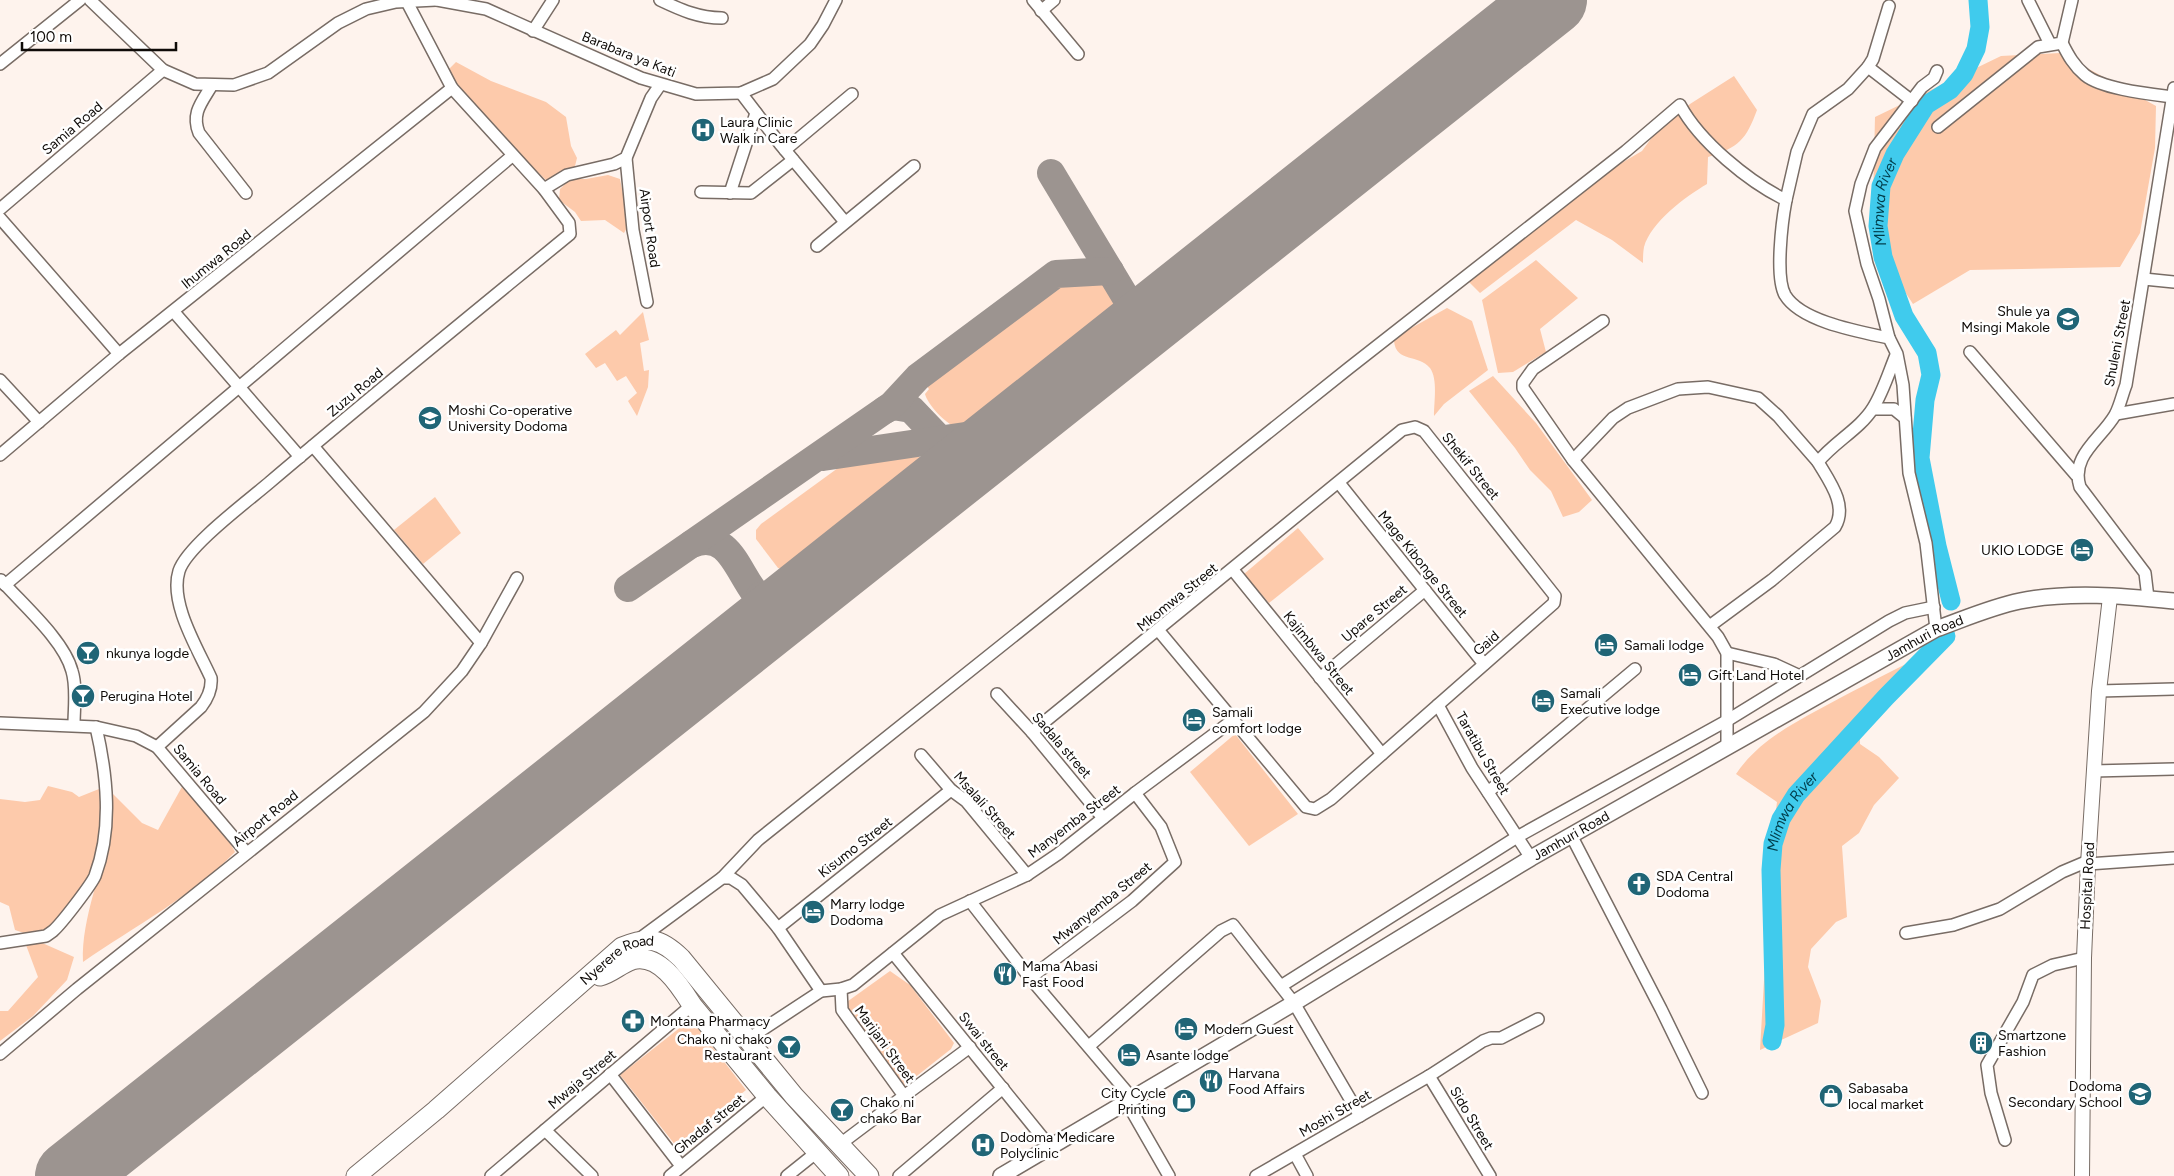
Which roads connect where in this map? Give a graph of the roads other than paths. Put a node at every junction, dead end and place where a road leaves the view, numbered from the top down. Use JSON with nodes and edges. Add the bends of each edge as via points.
{"nodes":[{"id":1,"x":80,"y":0,"type":"edge"},
{"id":2,"x":90,"y":0,"type":"edge"},
{"id":3,"x":436,"y":0,"type":"edge"},
{"id":4,"x":553,"y":0,"type":"edge"},
{"id":5,"x":660,"y":0,"type":"edge"},
{"id":6,"x":836,"y":0,"type":"edge"},
{"id":7,"x":1032,"y":0,"type":"edge"},
{"id":8,"x":1054,"y":0,"type":"edge"},
{"id":9,"x":2028,"y":0,"type":"edge"},
{"id":10,"x":2072,"y":0,"type":"edge"},
{"id":11,"x":408,"y":2,"type":"junction"},
{"id":12,"x":368,"y":5,"type":"edge"},
{"id":13,"x":1889,"y":6,"type":"dead end"},
{"id":14,"x":1041,"y":11,"type":"junction"},
{"id":15,"x":722,"y":18,"type":"dead end"},
{"id":16,"x":533,"y":31,"type":"junction"},
{"id":17,"x":2056,"y":44,"type":"junction"},
{"id":18,"x":1078,"y":54,"type":"dead end"},
{"id":19,"x":0,"y":64,"type":"edge"},
{"id":20,"x":1868,"y":67,"type":"junction"},
{"id":21,"x":163,"y":70,"type":"junction"},
{"id":22,"x":1937,"y":72,"type":"dead end"},
{"id":23,"x":212,"y":84,"type":"junction"},
{"id":24,"x":660,"y":85,"type":"junction"},
{"id":25,"x":452,"y":88,"type":"junction"},
{"id":26,"x":741,"y":93,"type":"junction"},
{"id":27,"x":2173,"y":93,"type":"edge"},
{"id":28,"x":852,"y":94,"type":"dead end"},
{"id":29,"x":1912,"y":101,"type":"junction"},
{"id":30,"x":756,"y":113,"type":"junction"},
{"id":31,"x":1938,"y":127,"type":"dead end"},
{"id":32,"x":785,"y":150,"type":"junction"},
{"id":33,"x":512,"y":156,"type":"junction"},
{"id":34,"x":626,"y":158,"type":"junction"},
{"id":35,"x":793,"y":160,"type":"junction"},
{"id":36,"x":914,"y":166,"type":"dead end"},
{"id":37,"x":544,"y":189,"type":"junction"},
{"id":38,"x":701,"y":192,"type":"dead end"},
{"id":39,"x":246,"y":193,"type":"dead end"},
{"id":40,"x":730,"y":193,"type":"junction"},
{"id":41,"x":1786,"y":200,"type":"junction"},
{"id":42,"x":0,"y":209,"type":"edge"},
{"id":43,"x":0,"y":218,"type":"edge"},
{"id":44,"x":845,"y":222,"type":"junction"},
{"id":45,"x":817,"y":246,"type":"dead end"},
{"id":46,"x":2144,"y":279,"type":"junction"},
{"id":47,"x":2174,"y":282,"type":"edge"},
{"id":48,"x":647,"y":302,"type":"dead end"},
{"id":49,"x":174,"y":312,"type":"junction"},
{"id":50,"x":1603,"y":321,"type":"dead end"},
{"id":51,"x":1889,"y":338,"type":"junction"},
{"id":52,"x":1970,"y":352,"type":"dead end"},
{"id":53,"x":119,"y":354,"type":"junction"},
{"id":54,"x":1897,"y":354,"type":"junction"},
{"id":55,"x":0,"y":380,"type":"edge"},
{"id":56,"x":239,"y":388,"type":"junction"},
{"id":57,"x":2174,"y":404,"type":"edge"},
{"id":58,"x":1873,"y":409,"type":"junction"},
{"id":59,"x":2116,"y":414,"type":"junction"},
{"id":60,"x":1905,"y":418,"type":"junction"},
{"id":61,"x":38,"y":422,"type":"junction"},
{"id":62,"x":313,"y":446,"type":"junction"},
{"id":63,"x":0,"y":455,"type":"edge"},
{"id":64,"x":300,"y":457,"type":"junction"},
{"id":65,"x":1573,"y":460,"type":"junction"},
{"id":66,"x":1818,"y":462,"type":"junction"},
{"id":67,"x":2076,"y":475,"type":"junction"},
{"id":68,"x":1339,"y":482,"type":"junction"},
{"id":69,"x":1232,"y":570,"type":"junction"},
{"id":70,"x":518,"y":578,"type":"dead end"},
{"id":71,"x":3,"y":582,"type":"edge"},
{"id":72,"x":1425,"y":590,"type":"junction"},
{"id":73,"x":2110,"y":597,"type":"junction"},
{"id":74,"x":2148,"y":598,"type":"junction"},
{"id":75,"x":2174,"y":601,"type":"edge"},
{"id":76,"x":1554,"y":603,"type":"joint"},
{"id":77,"x":1934,"y":607,"type":"junction"},
{"id":78,"x":1711,"y":625,"type":"junction"},
{"id":79,"x":1936,"y":630,"type":"junction"},
{"id":80,"x":1159,"y":631,"type":"junction"},
{"id":81,"x":481,"y":643,"type":"junction"},
{"id":82,"x":1727,"y":653,"type":"junction"},
{"id":83,"x":1484,"y":664,"type":"junction"},
{"id":84,"x":1635,"y":669,"type":"dead end"},
{"id":85,"x":1800,"y":676,"type":"junction"},
{"id":86,"x":1320,"y":678,"type":"junction"},
{"id":87,"x":2174,"y":689,"type":"edge"},
{"id":88,"x":2100,"y":691,"type":"junction"},
{"id":89,"x":996,"y":694,"type":"dead end"},
{"id":90,"x":1438,"y":705,"type":"junction"},
{"id":91,"x":1233,"y":720,"type":"junction"},
{"id":92,"x":1728,"y":720,"type":"junction"},
{"id":93,"x":0,"y":723,"type":"edge"},
{"id":94,"x":74,"y":725,"type":"junction"},
{"id":95,"x":96,"y":727,"type":"junction"},
{"id":96,"x":1032,"y":732,"type":"junction"},
{"id":97,"x":157,"y":746,"type":"junction"},
{"id":98,"x":1727,"y":748,"type":"junction"},
{"id":99,"x":1382,"y":754,"type":"junction"},
{"id":100,"x":921,"y":755,"type":"dead end"},
{"id":101,"x":2174,"y":769,"type":"edge"},
{"id":102,"x":2093,"y":771,"type":"junction"},
{"id":103,"x":951,"y":790,"type":"junction"},
{"id":104,"x":1488,"y":792,"type":"junction"},
{"id":105,"x":1135,"y":793,"type":"junction"},
{"id":106,"x":1103,"y":818,"type":"junction"},
{"id":107,"x":1571,"y":835,"type":"junction"},
{"id":108,"x":1517,"y":837,"type":"junction"},
{"id":109,"x":246,"y":852,"type":"junction"},
{"id":110,"x":1531,"y":858,"type":"junction"},
{"id":111,"x":2174,"y":858,"type":"edge"},
{"id":112,"x":2088,"y":862,"type":"junction"},
{"id":113,"x":1027,"y":875,"type":"junction"},
{"id":114,"x":722,"y":878,"type":"junction"},
{"id":115,"x":970,"y":901,"type":"junction"},
{"id":116,"x":778,"y":928,"type":"junction"},
{"id":117,"x":1906,"y":933,"type":"dead end"},
{"id":118,"x":637,"y":941,"type":"junction"},
{"id":119,"x":0,"y":943,"type":"edge"},
{"id":120,"x":893,"y":953,"type":"junction"},
{"id":121,"x":2084,"y":958,"type":"junction"},
{"id":122,"x":1030,"y":978,"type":"junction"},
{"id":123,"x":587,"y":980,"type":"junction"},
{"id":124,"x":1281,"y":986,"type":"junction"},
{"id":125,"x":841,"y":989,"type":"junction"},
{"id":126,"x":821,"y":991,"type":"junction"},
{"id":127,"x":1294,"y":1003,"type":"junction"},
{"id":128,"x":692,"y":1005,"type":"junction"},
{"id":129,"x":1538,"y":1019,"type":"dead end"},
{"id":130,"x":748,"y":1039,"type":"junction"},
{"id":131,"x":1089,"y":1046,"type":"junction"},
{"id":132,"x":970,"y":1047,"type":"junction"},
{"id":133,"x":0,"y":1054,"type":"edge"},
{"id":134,"x":610,"y":1074,"type":"junction"},
{"id":135,"x":1429,"y":1076,"type":"junction"},
{"id":136,"x":1003,"y":1088,"type":"junction"},
{"id":137,"x":1702,"y":1093,"type":"dead end"},
{"id":138,"x":767,"y":1096,"type":"junction"},
{"id":139,"x":904,"y":1096,"type":"junction"},
{"id":140,"x":1129,"y":1100,"type":"junction"},
{"id":141,"x":1360,"y":1116,"type":"junction"},
{"id":142,"x":545,"y":1130,"type":"junction"},
{"id":143,"x":2005,"y":1140,"type":"dead end"},
{"id":144,"x":839,"y":1145,"type":"junction"},
{"id":145,"x":1051,"y":1148,"type":"junction"},
{"id":146,"x":817,"y":1152,"type":"junction"},
{"id":147,"x":1295,"y":1154,"type":"junction"},
{"id":148,"x":681,"y":1166,"type":"junction"},
{"id":149,"x":356,"y":1176,"type":"edge"},
{"id":150,"x":491,"y":1176,"type":"edge"},
{"id":151,"x":592,"y":1176,"type":"edge"},
{"id":152,"x":670,"y":1176,"type":"edge"},
{"id":153,"x":787,"y":1176,"type":"edge"},
{"id":154,"x":839,"y":1176,"type":"edge"},
{"id":155,"x":869,"y":1176,"type":"edge"},
{"id":156,"x":899,"y":1176,"type":"edge"},
{"id":157,"x":1001,"y":1176,"type":"edge"},
{"id":158,"x":1169,"y":1176,"type":"edge"},
{"id":159,"x":1256,"y":1176,"type":"edge"},
{"id":160,"x":1307,"y":1176,"type":"edge"},
{"id":161,"x":1490,"y":1176,"type":"edge"},
{"id":162,"x":2082,"y":1176,"type":"edge"}],
"edges":[{"from":1,"to":19,"type":"street"},
{"from":2,"to":21,"type":"street","name":"Barabara ya Kati"},
{"from":3,"to":11,"type":"street","name":"Barabara ya Kati"},
{"from":3,"to":16,"type":"street","name":"Barabara ya Kati","via":[[486,9]]},
{"from":4,"to":16,"type":"street"},
{"from":5,"to":15,"type":"street","via":[[682,11]]},
{"from":6,"to":26,"type":"street","name":"Barabara ya Kati","via":[[823,25],[793,63],[773,79]]},
{"from":7,"to":14,"type":"street"},
{"from":8,"to":14,"type":"street"},
{"from":9,"to":17,"type":"street"},
{"from":10,"to":17,"type":"street"},
{"from":11,"to":12,"type":"street","name":"Barabara ya Kati"},
{"from":11,"to":25,"type":"street","name":"Zuzu Road"},
{"from":12,"to":23,"type":"street","name":"Barabara ya Kati","via":[[268,73],[234,85]]},
{"from":13,"to":20,"type":"street"},
{"from":14,"to":18,"type":"street"},
{"from":16,"to":24,"type":"street","name":"Barabara ya Kati"},
{"from":17,"to":27,"type":"street","via":[[2086,77],[2127,91]]},
{"from":17,"to":31,"type":"street","via":[[2038,47]]},
{"from":20,"to":29,"type":"street"},
{"from":20,"to":41,"type":"street","via":[[1848,89],[1814,114],[1797,152]]},
{"from":21,"to":23,"type":"street","name":"Barabara ya Kati","via":[[195,84]]},
{"from":21,"to":42,"type":"street","name":"Samia Road"},
{"from":22,"to":29,"type":"street"},
{"from":23,"to":39,"type":"street","via":[[198,108],[195,122],[199,133]]},
{"from":24,"to":26,"type":"street","name":"Barabara ya Kati","via":[[696,94]]},
{"from":24,"to":34,"type":"street","via":[[651,98]]},
{"from":25,"to":33,"type":"street","name":"Zuzu Road"},
{"from":25,"to":49,"type":"street","name":"Ihumwa Road"},
{"from":26,"to":30,"type":"street"},
{"from":27,"to":46,"type":"street","name":"Shuleni Street"},
{"from":28,"to":32,"type":"street"},
{"from":29,"to":51,"type":"street","via":[[1875,148],[1855,211]]},
{"from":30,"to":32,"type":"street"},
{"from":30,"to":40,"type":"street"},
{"from":32,"to":35,"type":"street"},
{"from":33,"to":37,"type":"street","name":"Zuzu Road"},
{"from":33,"to":56,"type":"street"},
{"from":34,"to":37,"type":"street","via":[[567,175]]},
{"from":34,"to":48,"type":"street","name":"Airport Road","via":[[633,230]]},
{"from":35,"to":40,"type":"street","via":[[751,193]]},
{"from":35,"to":44,"type":"street"},
{"from":36,"to":44,"type":"street"},
{"from":37,"to":62,"type":"street","name":"Zuzu Road","via":[[569,224],[570,234]]},
{"from":38,"to":40,"type":"street"},
{"from":41,"to":51,"type":"street","via":[[1780,270],[1786,296],[1794,305],[1818,319]]},
{"from":41,"to":114,"type":"street","via":[[1764,189],[1724,157],[1690,124],[1680,106],[758,840]]},
{"from":43,"to":53,"type":"street"},
{"from":44,"to":45,"type":"street"},
{"from":46,"to":47,"type":"street"},
{"from":46,"to":59,"type":"street","name":"Shuleni Street","via":[[2126,385]]},
{"from":49,"to":53,"type":"street","name":"Ihumwa Road"},
{"from":49,"to":56,"type":"street"},
{"from":50,"to":65,"type":"street","via":[[1533,369],[1523,383],[1527,394]]},
{"from":51,"to":54,"type":"street"},
{"from":52,"to":67,"type":"street"},
{"from":53,"to":61,"type":"street","name":"Ihumwa Road"},
{"from":54,"to":58,"type":"street"},
{"from":54,"to":60,"type":"street"},
{"from":55,"to":61,"type":"street"},
{"from":56,"to":64,"type":"street"},
{"from":56,"to":71,"type":"street"},
{"from":57,"to":59,"type":"street"},
{"from":58,"to":60,"type":"street","via":[[1894,409]]},
{"from":58,"to":66,"type":"street"},
{"from":59,"to":67,"type":"street","name":"Shuleni Street","via":[[2078,463]]},
{"from":60,"to":77,"type":"street","via":[[1909,473],[1926,543]]},
{"from":61,"to":63,"type":"street","name":"Ihumwa Road"},
{"from":62,"to":64,"type":"street","name":"Zuzu Road"},
{"from":62,"to":81,"type":"street"},
{"from":64,"to":97,"type":"street","name":"Zuzu Road","via":[[215,529],[183,561],[177,596],[212,685],[201,707]]},
{"from":65,"to":66,"type":"street","via":[[1613,418],[1628,408],[1678,390],[1708,387],[1758,398]]},
{"from":65,"to":78,"type":"street"},
{"from":66,"to":78,"type":"street","via":[[1834,490],[1841,518],[1835,527],[1772,580]]},
{"from":67,"to":74,"type":"street","via":[[2080,487],[2145,573]]},
{"from":68,"to":69,"type":"street","name":"Mkomwa Street"},
{"from":68,"to":72,"type":"street","name":"Mage Kibonge Street"},
{"from":68,"to":76,"type":"street","name":"Shekif Street","via":[[1402,430],[1415,427],[1424,431],[1555,596]]},
{"from":69,"to":80,"type":"street","name":"Mkomwa Street"},
{"from":69,"to":86,"type":"street","name":"Kajimbwa Street"},
{"from":70,"to":81,"type":"street","name":"Airport Road"},
{"from":71,"to":94,"type":"street","via":[[38,619],[68,658],[73,673]]},
{"from":72,"to":83,"type":"street","name":"Mage Kibonge Street"},
{"from":72,"to":86,"type":"street","name":"Upare Street"},
{"from":73,"to":74,"type":"main road","name":"Jamhuri Road"},
{"from":73,"to":79,"type":"main road","name":"Jamhuri Road","via":[[2063,596],[2020,601]]},
{"from":73,"to":88,"type":"street","name":"Hospital Road"},
{"from":74,"to":75,"type":"main road","name":"Jamhuri Road"},
{"from":76,"to":83,"type":"street","name":"Gaid"},
{"from":77,"to":79,"type":"street"},
{"from":77,"to":85,"type":"street","via":[[1911,611],[1889,620]]},
{"from":78,"to":82,"type":"street"},
{"from":79,"to":98,"type":"main road","name":"Jamhuri Road"},
{"from":80,"to":91,"type":"street"},
{"from":80,"to":96,"type":"street","name":"Mkomwa Street"},
{"from":81,"to":109,"type":"street","name":"Airport Road","via":[[462,671],[424,712]]},
{"from":82,"to":85,"type":"street","via":[[1774,664]]},
{"from":82,"to":92,"type":"street"},
{"from":83,"to":90,"type":"street","name":"Gaid"},
{"from":84,"to":104,"type":"street"},
{"from":85,"to":92,"type":"street"},
{"from":86,"to":99,"type":"street","name":"Kajimbwa Street"},
{"from":87,"to":88,"type":"street"},
{"from":88,"to":102,"type":"street","name":"Hospital Road"},
{"from":89,"to":96,"type":"street","name":"Sadala street"},
{"from":90,"to":99,"type":"street","name":"Taratibu Street"},
{"from":90,"to":104,"type":"street","name":"Taratibu Street"},
{"from":91,"to":99,"type":"street","name":"Taratibu Street","via":[[1306,806],[1315,809]]},
{"from":91,"to":105,"type":"street","name":"Manyemba Street"},
{"from":92,"to":98,"type":"street"},
{"from":92,"to":108,"type":"street"},
{"from":93,"to":94,"type":"street","name":"Samia Road"},
{"from":94,"to":95,"type":"street","name":"Samia Road"},
{"from":95,"to":97,"type":"street","name":"Samia Road","via":[[136,736]]},
{"from":95,"to":119,"type":"street","via":[[108,821],[95,877],[54,932]]},
{"from":96,"to":106,"type":"street","name":"Sadala street"},
{"from":97,"to":109,"type":"street","name":"Samia Road"},
{"from":98,"to":107,"type":"main road","name":"Jamhuri Road"},
{"from":100,"to":103,"type":"street","name":"Msalali Street"},
{"from":101,"to":102,"type":"street"},
{"from":102,"to":112,"type":"street","name":"Hospital Road"},
{"from":103,"to":113,"type":"street","name":"Msalali Street","via":[[966,802]]},
{"from":103,"to":116,"type":"street","name":"Kisumo Street"},
{"from":104,"to":108,"type":"street","name":"Taratibu Street"},
{"from":105,"to":106,"type":"street","name":"Manyemba Street"},
{"from":105,"to":122,"type":"street","name":"Mwanyemba Street","via":[[1161,827],[1175,862],[1132,901]]},
{"from":106,"to":113,"type":"street","name":"Manyemba Street"},
{"from":107,"to":110,"type":"main road","name":"Jamhuri Road"},
{"from":107,"to":137,"type":"street"},
{"from":108,"to":110,"type":"street","name":"Taratibu Street"},
{"from":108,"to":124,"type":"street"},
{"from":109,"to":133,"type":"street","name":"Airport Road"},
{"from":110,"to":127,"type":"main road","name":"Jamhuri Road"},
{"from":111,"to":112,"type":"street"},
{"from":112,"to":117,"type":"street","via":[[2062,872],[2000,909],[1953,925]]},
{"from":112,"to":121,"type":"street","name":"Hospital Road"},
{"from":113,"to":115,"type":"street","name":"Manyemba Street"},
{"from":114,"to":116,"type":"street","via":[[731,878],[742,886]]},
{"from":114,"to":118,"type":"street"},
{"from":115,"to":120,"type":"street","name":"Manyemba Street","via":[[940,915]]},
{"from":115,"to":122,"type":"street"},
{"from":116,"to":126,"type":"street"},
{"from":118,"to":123,"type":"highway","name":"Nyerere Road","via":[[622,947]]},
{"from":118,"to":130,"type":"highway","name":"Nyerere Road","via":[[663,942],[671,948]]},
{"from":120,"to":125,"type":"street","name":"Manyemba Street","via":[[853,985]]},
{"from":120,"to":132,"type":"street","name":"Swai street"},
{"from":121,"to":143,"type":"street","via":[[2053,965],[2033,975],[2023,1002],[1987,1065],[1991,1093]]},
{"from":121,"to":162,"type":"street","name":"Hospital Road"},
{"from":122,"to":131,"type":"street"},
{"from":123,"to":128,"type":"highway","name":"Nyerere Road","via":[[609,974],[633,960],[642,960],[661,967]]},
{"from":123,"to":149,"type":"highway"},
{"from":124,"to":127,"type":"street"},
{"from":124,"to":131,"type":"street","via":[[1233,925],[1221,931]]},
{"from":125,"to":126,"type":"street","name":"Manyemba Street"},
{"from":125,"to":139,"type":"street","name":"Marijani Street","via":[[842,1010]]},
{"from":126,"to":130,"type":"street","name":"Manyemba Street"},
{"from":127,"to":140,"type":"main road","name":"Jamhuri Road"},
{"from":127,"to":141,"type":"street"},
{"from":128,"to":134,"type":"street","name":"Mwaja Street"},
{"from":128,"to":138,"type":"highway","name":"Nyerere Road"},
{"from":129,"to":135,"type":"street","name":"Moshi Street","via":[[1502,1038],[1483,1041]]},
{"from":130,"to":144,"type":"highway","name":"Nyerere Road"},
{"from":131,"to":140,"type":"street"},
{"from":132,"to":136,"type":"street","name":"Swai street"},
{"from":132,"to":139,"type":"street"},
{"from":134,"to":142,"type":"street","name":"Mwaja Street"},
{"from":134,"to":148,"type":"street"},
{"from":135,"to":141,"type":"street","name":"Moshi Street"},
{"from":135,"to":161,"type":"street","name":"Sido Street"},
{"from":136,"to":145,"type":"street","name":"Swai street"},
{"from":136,"to":156,"type":"street"},
{"from":138,"to":146,"type":"highway","name":"Nyerere Road"},
{"from":138,"to":148,"type":"street","name":"Ghadaf street"},
{"from":139,"to":144,"type":"street","name":"Marijani Street"},
{"from":140,"to":145,"type":"main road","name":"Jamhuri Road"},
{"from":140,"to":158,"type":"street"},
{"from":141,"to":147,"type":"street","name":"Moshi Street"},
{"from":142,"to":150,"type":"street","name":"Mwaja Street"},
{"from":142,"to":151,"type":"street"},
{"from":144,"to":155,"type":"highway","name":"Nyerere Road"},
{"from":145,"to":157,"type":"main road","name":"Jamhuri Road"},
{"from":146,"to":153,"type":"street"},
{"from":146,"to":154,"type":"highway","name":"Nyerere Road"},
{"from":147,"to":159,"type":"street","name":"Moshi Street"},
{"from":147,"to":160,"type":"street"},
{"from":148,"to":152,"type":"street","name":"Ghadaf street"}]}
